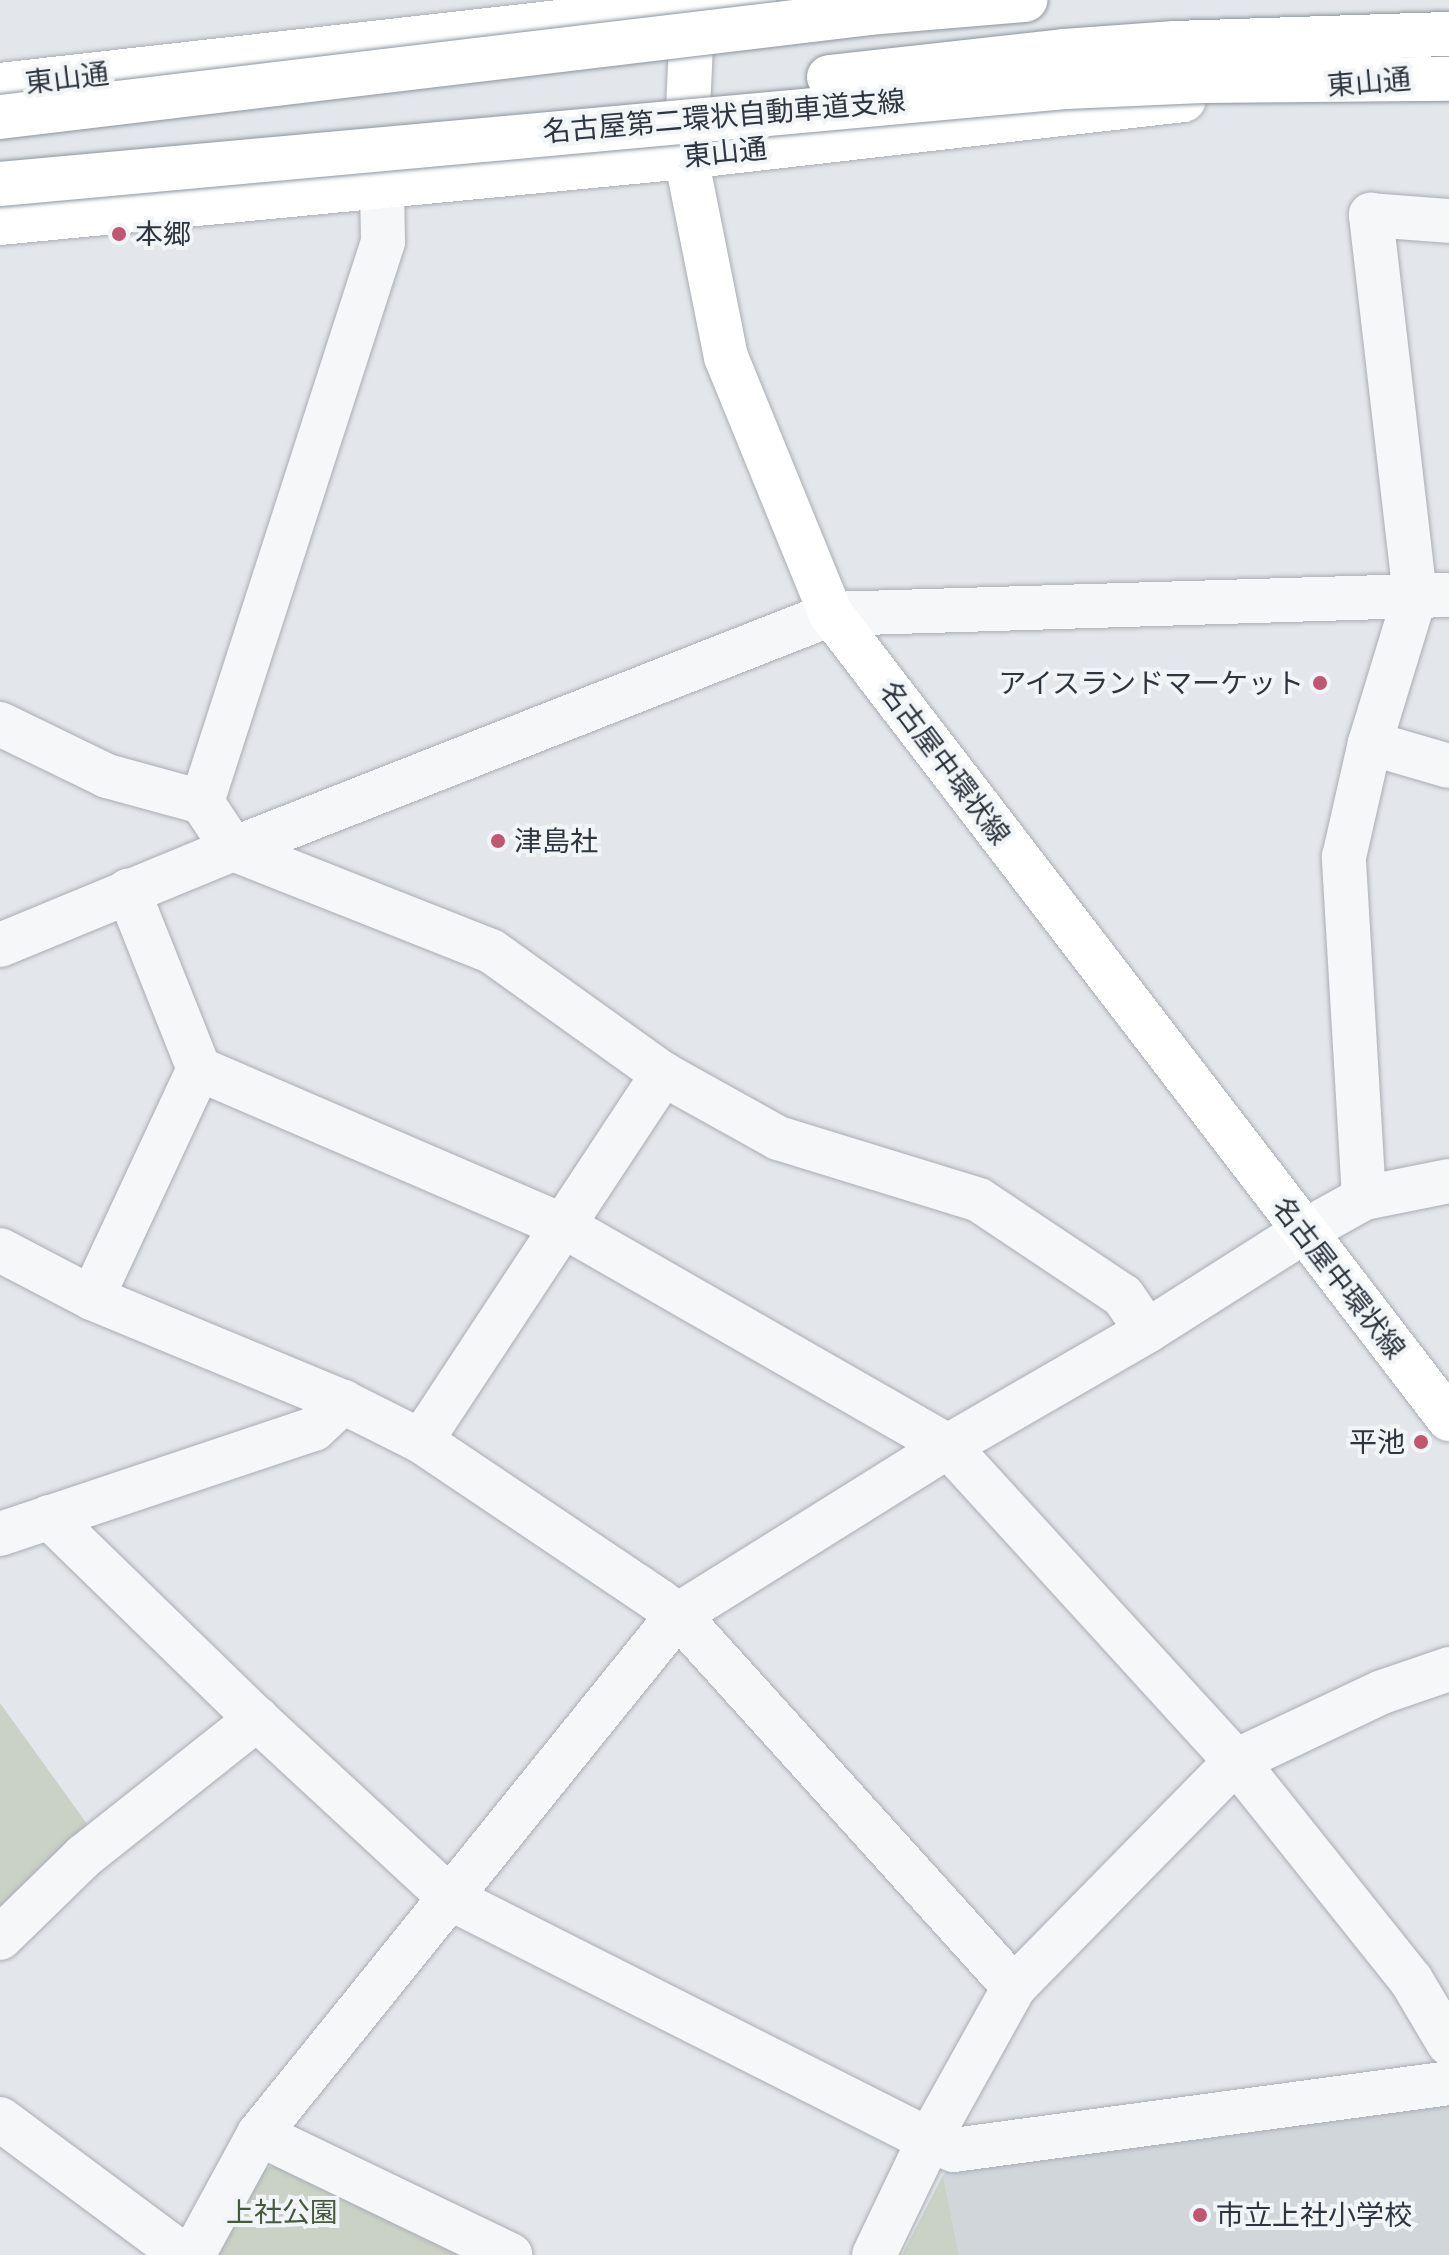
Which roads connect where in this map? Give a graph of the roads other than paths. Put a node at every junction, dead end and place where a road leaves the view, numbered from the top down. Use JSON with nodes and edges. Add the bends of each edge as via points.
{"nodes":[{"id":1,"x":754,"y":0,"type":"edge"},
{"id":2,"x":1025,"y":0,"type":"edge"},
{"id":3,"x":693,"y":3,"type":"edge"},
{"id":4,"x":1449,"y":34,"type":"edge"},
{"id":5,"x":1449,"y":77,"type":"edge"},
{"id":6,"x":0,"y":85,"type":"edge"},
{"id":7,"x":0,"y":117,"type":"edge"},
{"id":8,"x":343,"y":151,"type":"junction"},
{"id":9,"x":686,"y":157,"type":"junction"},
{"id":10,"x":0,"y":184,"type":"edge"},
{"id":11,"x":382,"y":186,"type":"junction"},
{"id":12,"x":1449,"y":221,"type":"edge"},
{"id":13,"x":0,"y":223,"type":"edge"},
{"id":14,"x":1432,"y":595,"type":"edge"},
{"id":15,"x":831,"y":614,"type":"junction"},
{"id":16,"x":0,"y":724,"type":"edge"},
{"id":17,"x":1370,"y":743,"type":"junction"},
{"id":18,"x":1449,"y":766,"type":"edge"},
{"id":19,"x":202,"y":802,"type":"junction"},
{"id":20,"x":233,"y":849,"type":"junction"},
{"id":21,"x":128,"y":891,"type":"junction"},
{"id":22,"x":0,"y":945,"type":"edge"},
{"id":23,"x":199,"y":1069,"type":"junction"},
{"id":24,"x":663,"y":1074,"type":"junction"},
{"id":25,"x":1449,"y":1181,"type":"edge"},
{"id":26,"x":1364,"y":1198,"type":"junction"},
{"id":27,"x":562,"y":1225,"type":"junction"},
{"id":28,"x":1303,"y":1232,"type":"junction"},
{"id":29,"x":0,"y":1250,"type":"edge"},
{"id":30,"x":92,"y":1298,"type":"junction"},
{"id":31,"x":1147,"y":1331,"type":"junction"},
{"id":32,"x":343,"y":1402,"type":"junction"},
{"id":33,"x":1449,"y":1419,"type":"edge"},
{"id":34,"x":421,"y":1441,"type":"junction"},
{"id":35,"x":948,"y":1446,"type":"junction"},
{"id":36,"x":49,"y":1517,"type":"junction"},
{"id":37,"x":0,"y":1534,"type":"edge"},
{"id":38,"x":678,"y":1615,"type":"junction"},
{"id":39,"x":1449,"y":1669,"type":"edge"},
{"id":40,"x":257,"y":1719,"type":"junction"},
{"id":41,"x":1236,"y":1761,"type":"junction"},
{"id":42,"x":450,"y":1898,"type":"junction"},
{"id":43,"x":0,"y":1938,"type":"edge"},
{"id":44,"x":1014,"y":1987,"type":"junction"},
{"id":45,"x":1449,"y":2044,"type":"edge"},
{"id":46,"x":1449,"y":2083,"type":"edge"},
{"id":47,"x":0,"y":2119,"type":"edge"},
{"id":48,"x":259,"y":2134,"type":"junction"},
{"id":49,"x":929,"y":2140,"type":"junction"},
{"id":50,"x":183,"y":2255,"type":"edge"},
{"id":51,"x":193,"y":2255,"type":"edge"},
{"id":52,"x":510,"y":2255,"type":"edge"},
{"id":53,"x":874,"y":2255,"type":"edge"}],
"edges":[{"from":1,"to":3,"type":"main road","name":"東山通"},
{"from":2,"to":7,"type":"main road","bridge":true,"via":[[869,13]]},
{"from":3,"to":6,"type":"main road","name":"東山通"},
{"from":3,"to":9,"type":"main road","name":"名古屋中環状線"},
{"from":4,"to":8,"type":"main road","bridge":true,"via":[[1175,43],[927,65]]},
{"from":5,"to":8,"type":"main road","name":"名古屋第二環状自動車道支線","bridge":true,"via":[[1066,87]]},
{"from":5,"to":9,"type":"main road","name":"東山通","via":[[1256,91]]},
{"from":8,"to":10,"type":"main road","name":"名古屋第二環状自動車道支線","bridge":true},
{"from":9,"to":11,"type":"main road","name":"東山通"},
{"from":9,"to":15,"type":"main road","name":"名古屋中環状線","via":[[726,357]]},
{"from":11,"to":13,"type":"main road","name":"東山通"},
{"from":11,"to":19,"type":"street","via":[[383,242]]},
{"from":12,"to":14,"type":"street","via":[[1371,215]]},
{"from":14,"to":15,"type":"street"},
{"from":14,"to":17,"type":"street"},
{"from":15,"to":20,"type":"street"},
{"from":15,"to":28,"type":"main road","name":"名古屋中環状線"},
{"from":16,"to":19,"type":"street","via":[[107,776]]},
{"from":17,"to":18,"type":"street"},
{"from":17,"to":26,"type":"street","via":[[1344,857]]},
{"from":19,"to":20,"type":"street"},
{"from":20,"to":21,"type":"street"},
{"from":20,"to":24,"type":"street","via":[[491,951]]},
{"from":21,"to":22,"type":"street"},
{"from":21,"to":23,"type":"street"},
{"from":23,"to":27,"type":"street"},
{"from":23,"to":30,"type":"street"},
{"from":24,"to":27,"type":"street"},
{"from":24,"to":31,"type":"street","via":[[778,1138],[979,1200],[1123,1296]]},
{"from":25,"to":26,"type":"street"},
{"from":26,"to":28,"type":"street"},
{"from":27,"to":34,"type":"street"},
{"from":27,"to":35,"type":"street"},
{"from":28,"to":31,"type":"street"},
{"from":28,"to":33,"type":"main road","name":"名古屋中環状線"},
{"from":29,"to":30,"type":"street"},
{"from":30,"to":32,"type":"street"},
{"from":31,"to":35,"type":"street"},
{"from":32,"to":34,"type":"street"},
{"from":32,"to":36,"type":"street","via":[[314,1429]]},
{"from":34,"to":38,"type":"street"},
{"from":35,"to":38,"type":"street"},
{"from":35,"to":41,"type":"street"},
{"from":36,"to":37,"type":"street"},
{"from":36,"to":40,"type":"street"},
{"from":38,"to":42,"type":"street"},
{"from":38,"to":44,"type":"street"},
{"from":39,"to":41,"type":"street","via":[[1382,1692]]},
{"from":40,"to":42,"type":"street"},
{"from":40,"to":43,"type":"street","via":[[84,1856]]},
{"from":41,"to":44,"type":"street"},
{"from":41,"to":45,"type":"street","via":[[1411,1980]]},
{"from":42,"to":48,"type":"street"},
{"from":42,"to":49,"type":"street"},
{"from":44,"to":49,"type":"street"},
{"from":46,"to":49,"type":"street","via":[[954,2150]]},
{"from":47,"to":50,"type":"street"},
{"from":48,"to":51,"type":"street"},
{"from":48,"to":52,"type":"street"},
{"from":49,"to":53,"type":"street"}]}
